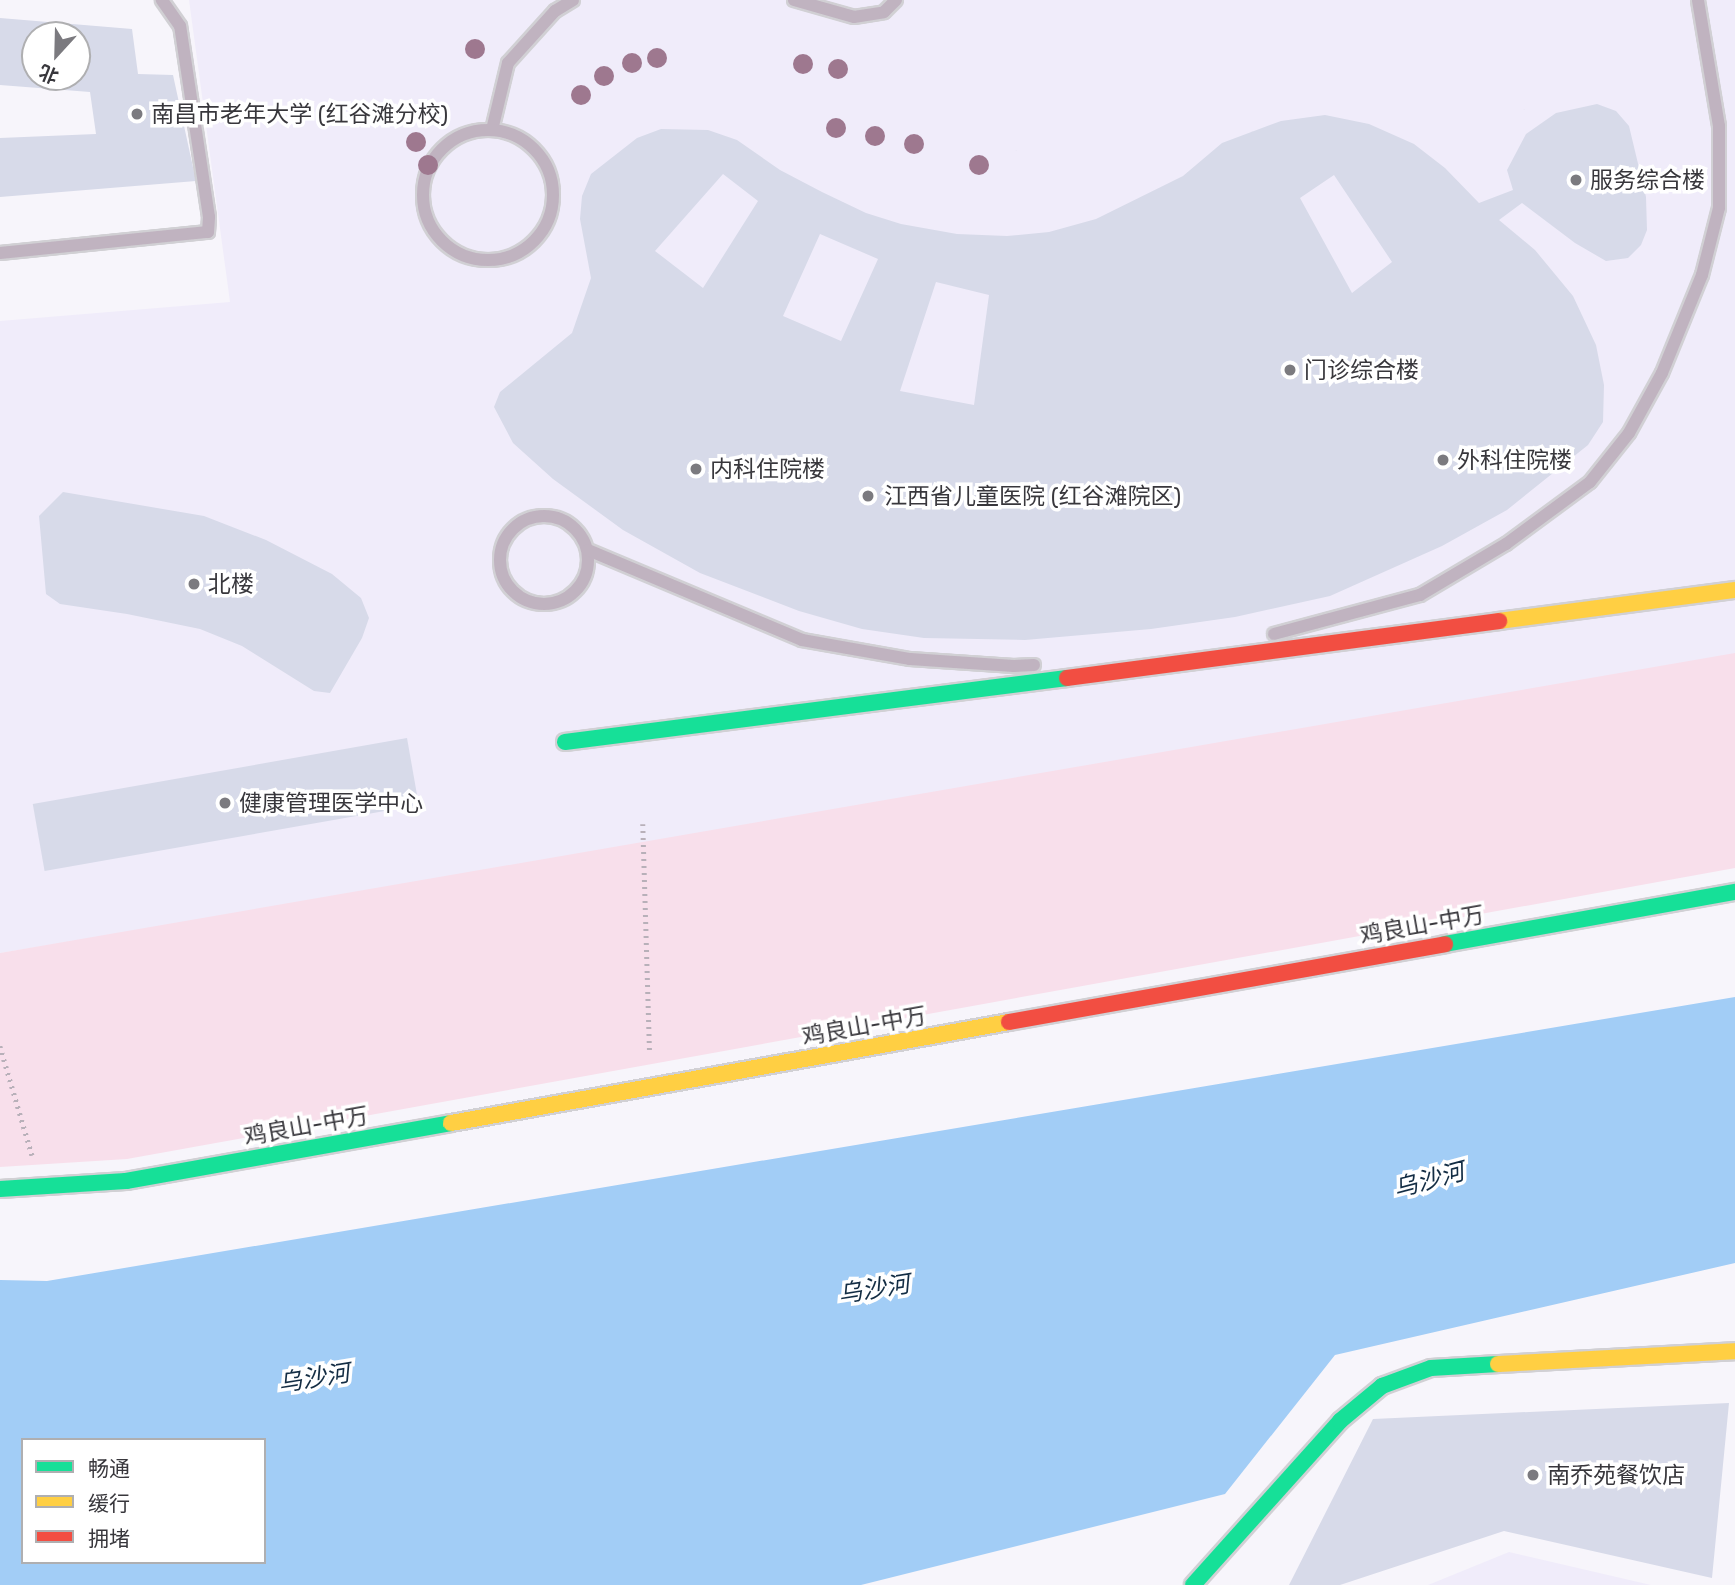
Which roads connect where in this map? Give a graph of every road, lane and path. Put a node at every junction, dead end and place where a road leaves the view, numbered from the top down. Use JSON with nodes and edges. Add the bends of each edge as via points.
{"nodes":[{"id":1,"x":162,"y":0,"type":"edge"},
{"id":2,"x":573,"y":0,"type":"edge"},
{"id":3,"x":794,"y":0,"type":"edge"},
{"id":4,"x":896,"y":0,"type":"edge"},
{"id":5,"x":1698,"y":0,"type":"edge"},
{"id":6,"x":492,"y":130,"type":"junction"},
{"id":7,"x":0,"y":253,"type":"edge"},
{"id":8,"x":588,"y":550,"type":"junction"},
{"id":9,"x":1735,"y":590,"type":"edge"},
{"id":10,"x":1255,"y":638,"type":"dead end"},
{"id":11,"x":1214,"y":644,"type":"dead end"},
{"id":12,"x":1120,"y":657,"type":"dead end"},
{"id":13,"x":1054,"y":663,"type":"dead end"},
{"id":14,"x":565,"y":742,"type":"dead end"},
{"id":15,"x":643,"y":824,"type":"dead end"},
{"id":16,"x":1735,"y":892,"type":"edge"},
{"id":17,"x":0,"y":1046,"type":"edge"},
{"id":18,"x":651,"y":1087,"type":"junction"},
{"id":19,"x":41,"y":1186,"type":"junction"},
{"id":20,"x":0,"y":1189,"type":"edge"},
{"id":21,"x":1735,"y":1351,"type":"edge"},
{"id":22,"x":1193,"y":1585,"type":"edge"}],
"edges":[{"from":1,"to":7,"type":"lane","via":[[180,26],[208,232]]},
{"from":2,"to":6,"type":"lane","via":[[555,11],[508,63]]},
{"from":3,"to":4,"type":"lane","via":[[854,17],[884,12]]},
{"from":5,"to":10,"type":"lane","via":[[1719,126],[1719,208],[1702,275],[1662,373],[1629,433],[1590,482],[1506,544],[1420,595]]},
{"from":6,"to":6,"type":"lane","via":[[453,140],[438,153],[423,190],[432,229],[463,255],[485,260],[507,257],[527,247],[543,231],[552,210],[550,176],[533,148],[514,135]]},
{"from":8,"to":8,"type":"lane","via":[[582,537],[561,519],[531,517],[517,524],[501,548],[503,578],[525,600],[554,603],[567,598],[585,578]]},
{"from":8,"to":13,"type":"lane","via":[[802,640],[910,659],[1014,666]]},
{"from":9,"to":14,"type":"street"},
{"from":11,"to":12,"type":"lane"},
{"from":15,"to":18,"type":"path"},
{"from":16,"to":18,"type":"street","name":"鸡良山-中万"},
{"from":17,"to":19,"type":"path"},
{"from":18,"to":19,"type":"street","name":"鸡良山-中万","via":[[125,1181]]},
{"from":19,"to":20,"type":"street","name":"鸡良山-中万"},
{"from":21,"to":22,"type":"street","via":[[1431,1368],[1382,1386],[1340,1421]]}]}
